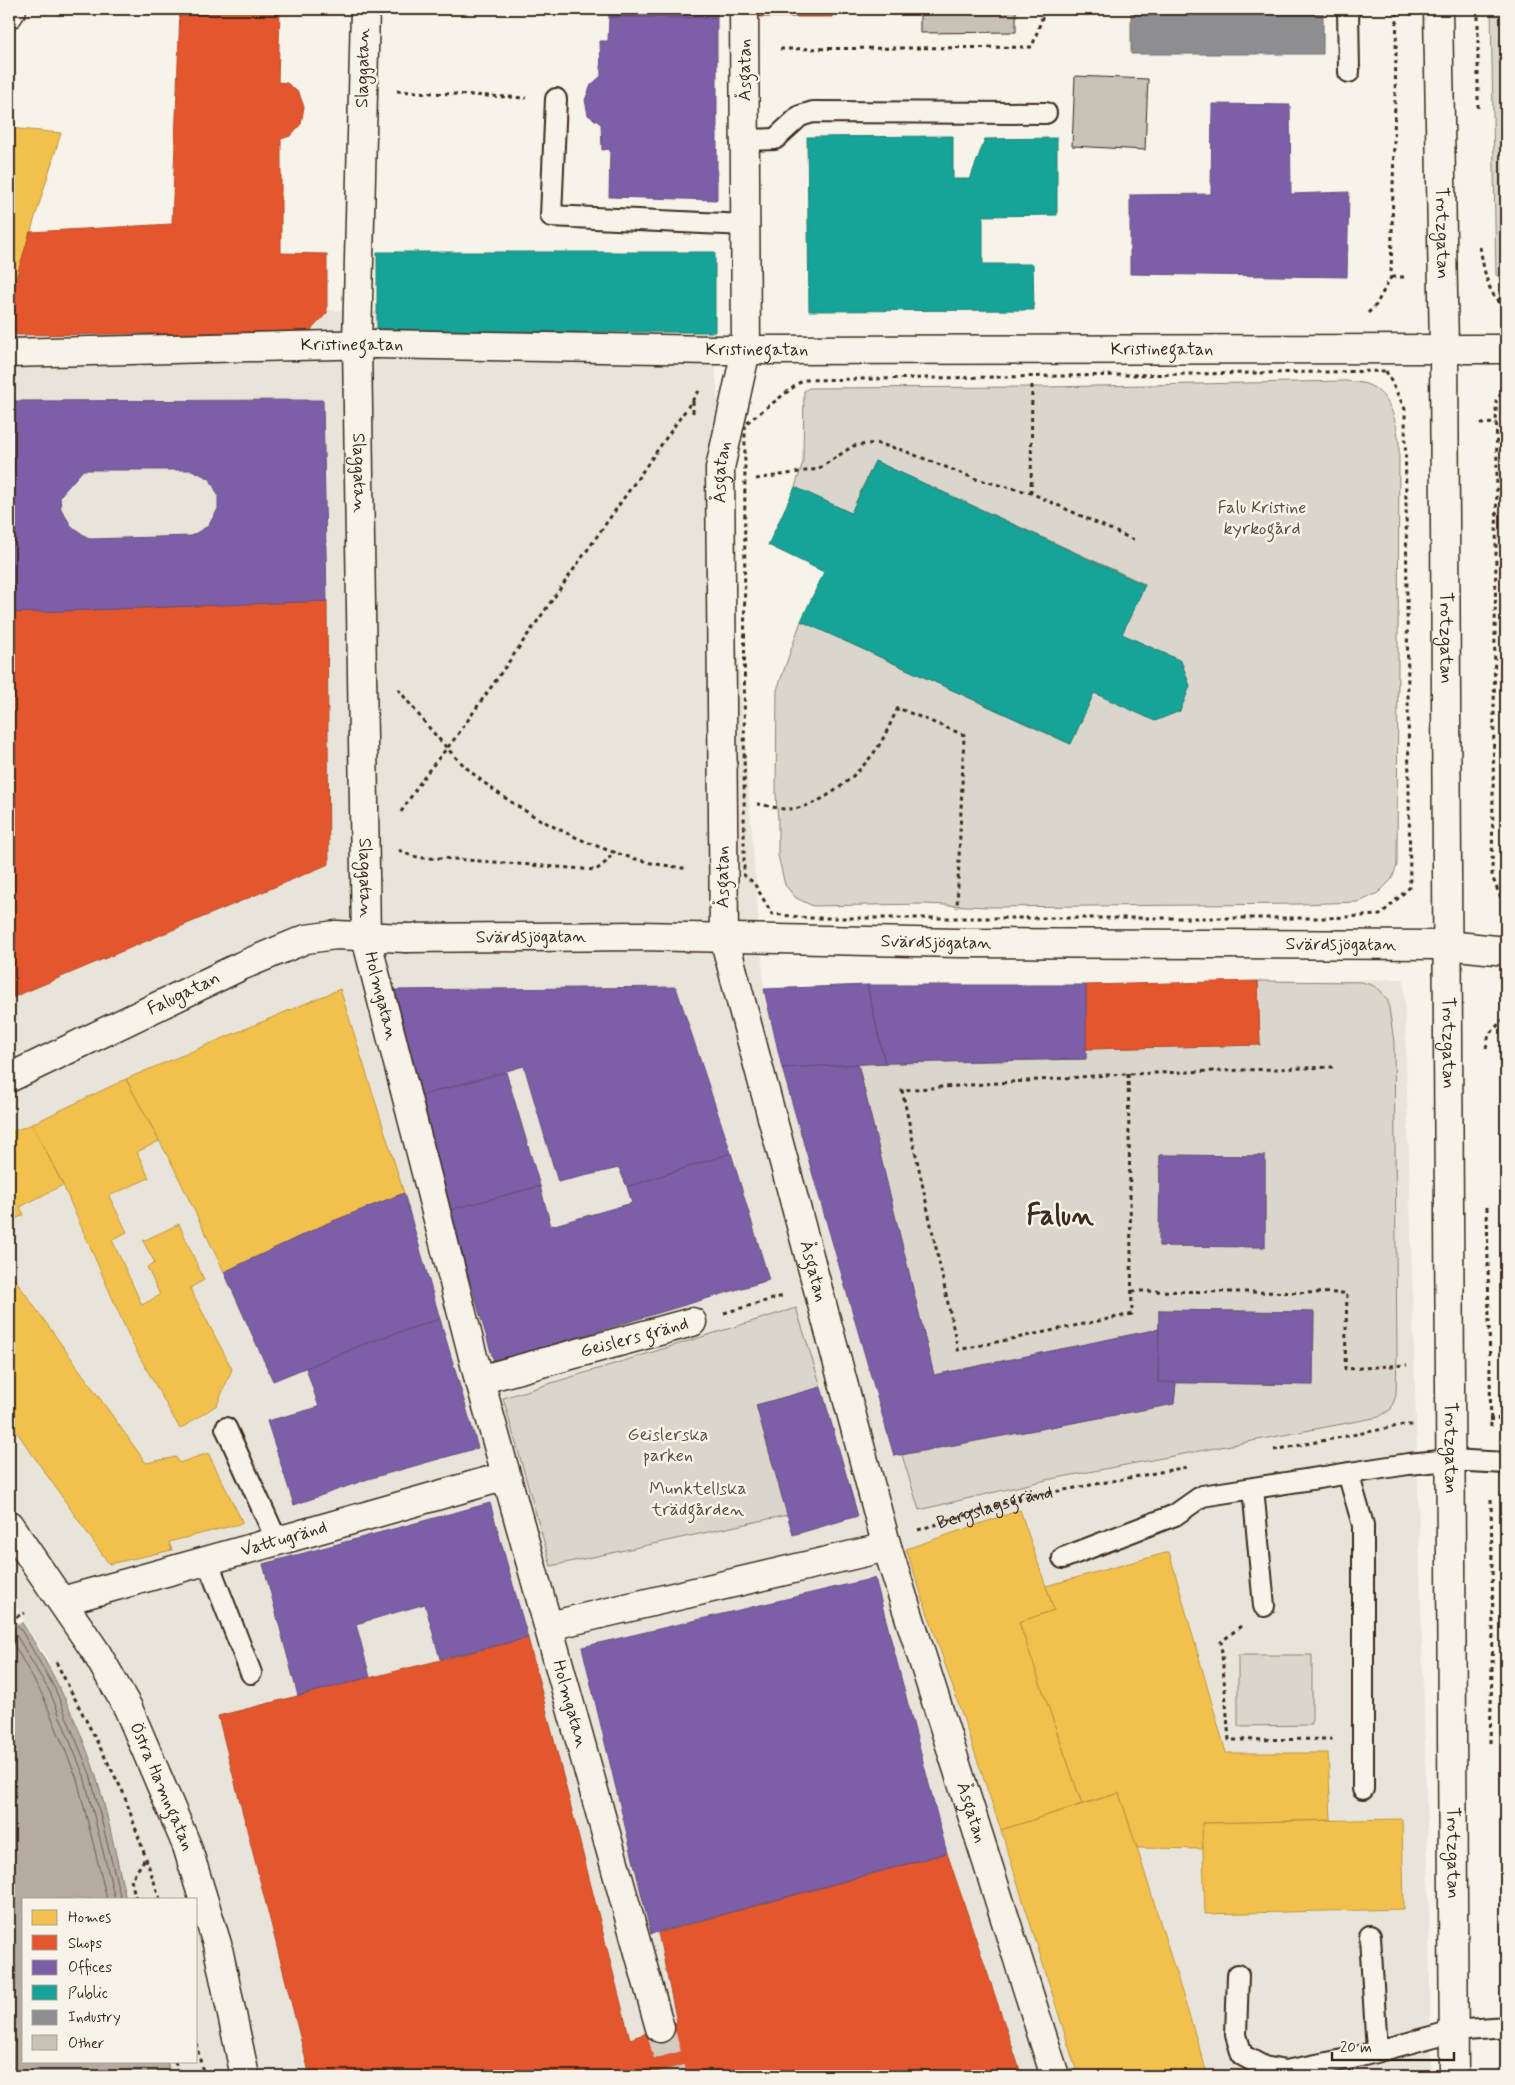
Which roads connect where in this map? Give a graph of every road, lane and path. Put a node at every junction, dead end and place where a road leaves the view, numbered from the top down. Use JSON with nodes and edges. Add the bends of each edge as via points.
{"nodes":[{"id":1,"x":12,"y":9,"type":"edge"},
{"id":2,"x":365,"y":9,"type":"edge"},
{"id":3,"x":744,"y":9,"type":"edge"},
{"id":4,"x":1045,"y":9,"type":"edge"},
{"id":5,"x":1348,"y":9,"type":"edge"},
{"id":6,"x":1397,"y":9,"type":"edge"},
{"id":7,"x":1438,"y":9,"type":"edge"},
{"id":8,"x":1478,"y":9,"type":"edge"},
{"id":9,"x":9,"y":14,"type":"edge"},
{"id":10,"x":745,"y":50,"type":"junction"},
{"id":11,"x":1349,"y":72,"type":"dead end"},
{"id":12,"x":393,"y":91,"type":"dead end"},
{"id":13,"x":556,"y":99,"type":"joint"},
{"id":14,"x":1046,"y":113,"type":"dead end"},
{"id":15,"x":1478,"y":115,"type":"dead end"},
{"id":16,"x":745,"y":140,"type":"junction"},
{"id":17,"x":746,"y":225,"type":"junction"},
{"id":18,"x":1480,"y":239,"type":"dead end"},
{"id":19,"x":1506,"y":294,"type":"edge"},
{"id":20,"x":1497,"y":301,"type":"junction"},
{"id":21,"x":1506,"y":309,"type":"edge"},
{"id":22,"x":1365,"y":316,"type":"dead end"},
{"id":23,"x":367,"y":344,"type":"junction"},
{"id":24,"x":1030,"y":349,"type":"junction"},
{"id":25,"x":1506,"y":349,"type":"edge"},
{"id":26,"x":746,"y":350,"type":"junction"},
{"id":27,"x":1444,"y":350,"type":"junction"},
{"id":28,"x":9,"y":353,"type":"edge"},
{"id":29,"x":1032,"y":376,"type":"junction"},
{"id":30,"x":702,"y":386,"type":"dead end"},
{"id":31,"x":1506,"y":387,"type":"edge"},
{"id":32,"x":745,"y":480,"type":"junction"},
{"id":33,"x":1031,"y":493,"type":"junction"},
{"id":34,"x":1134,"y":540,"type":"dead end"},
{"id":35,"x":362,"y":677,"type":"junction"},
{"id":36,"x":448,"y":747,"type":"junction"},
{"id":37,"x":770,"y":806,"type":"dead end"},
{"id":38,"x":397,"y":819,"type":"dead end"},
{"id":39,"x":392,"y":846,"type":"dead end"},
{"id":40,"x":615,"y":852,"type":"junction"},
{"id":41,"x":723,"y":876,"type":"junction"},
{"id":42,"x":1506,"y":902,"type":"edge"},
{"id":43,"x":957,"y":931,"type":"junction"},
{"id":44,"x":366,"y":938,"type":"junction"},
{"id":45,"x":724,"y":938,"type":"junction"},
{"id":46,"x":1447,"y":945,"type":"junction"},
{"id":47,"x":1506,"y":952,"type":"edge"},
{"id":48,"x":1506,"y":1016,"type":"edge"},
{"id":49,"x":1484,"y":1055,"type":"dead end"},
{"id":50,"x":1333,"y":1067,"type":"dead end"},
{"id":51,"x":1128,"y":1074,"type":"junction"},
{"id":52,"x":9,"y":1078,"type":"edge"},
{"id":53,"x":1487,"y":1202,"type":"dead end"},
{"id":54,"x":817,"y":1287,"type":"junction"},
{"id":55,"x":1132,"y":1290,"type":"junction"},
{"id":56,"x":680,"y":1325,"type":"joint"},
{"id":57,"x":1407,"y":1365,"type":"dead end"},
{"id":58,"x":479,"y":1380,"type":"junction"},
{"id":59,"x":1506,"y":1417,"type":"edge"},
{"id":60,"x":1491,"y":1419,"type":"junction"},
{"id":61,"x":1449,"y":1426,"type":"junction"},
{"id":62,"x":226,"y":1428,"type":"dead end"},
{"id":63,"x":1270,"y":1451,"type":"dead end"},
{"id":64,"x":1450,"y":1460,"type":"junction"},
{"id":65,"x":1499,"y":1463,"type":"edge"},
{"id":66,"x":1193,"y":1466,"type":"dead end"},
{"id":67,"x":1348,"y":1473,"type":"junction"},
{"id":68,"x":506,"y":1476,"type":"junction"},
{"id":69,"x":1253,"y":1488,"type":"junction"},
{"id":70,"x":9,"y":1525,"type":"edge"},
{"id":71,"x":277,"y":1541,"type":"junction"},
{"id":72,"x":887,"y":1547,"type":"junction"},
{"id":73,"x":1063,"y":1558,"type":"dead end"},
{"id":74,"x":207,"y":1560,"type":"junction"},
{"id":75,"x":62,"y":1601,"type":"junction"},
{"id":76,"x":23,"y":1605,"type":"dead end"},
{"id":77,"x":1264,"y":1606,"type":"joint"},
{"id":78,"x":28,"y":1612,"type":"dead end"},
{"id":79,"x":22,"y":1614,"type":"dead end"},
{"id":80,"x":9,"y":1620,"type":"edge"},
{"id":81,"x":549,"y":1626,"type":"junction"},
{"id":82,"x":56,"y":1661,"type":"dead end"},
{"id":83,"x":251,"y":1673,"type":"dead end"},
{"id":84,"x":1363,"y":1739,"type":"junction"},
{"id":85,"x":1490,"y":1749,"type":"dead end"},
{"id":86,"x":1363,"y":1789,"type":"dead end"},
{"id":87,"x":146,"y":1857,"type":"junction"},
{"id":88,"x":136,"y":1898,"type":"edge"},
{"id":89,"x":160,"y":1898,"type":"edge"},
{"id":90,"x":1370,"y":1936,"type":"dead end"},
{"id":91,"x":1238,"y":1975,"type":"dead end"},
{"id":92,"x":1506,"y":2027,"type":"edge"},
{"id":93,"x":660,"y":2028,"type":"tunnel mouth"},
{"id":94,"x":1453,"y":2031,"type":"junction"},
{"id":95,"x":198,"y":2051,"type":"edge"},
{"id":96,"x":1377,"y":2051,"type":"junction"},
{"id":97,"x":175,"y":2062,"type":"edge"},
{"id":98,"x":1052,"y":2067,"type":"edge"},
{"id":99,"x":179,"y":2076,"type":"edge"},
{"id":100,"x":204,"y":2076,"type":"edge"},
{"id":101,"x":245,"y":2076,"type":"edge"},
{"id":102,"x":1454,"y":2076,"type":"edge"}],
"edges":[{"from":1,"to":9,"type":"street"},
{"from":2,"to":23,"type":"street","name":"Slaggatan"},
{"from":3,"to":10,"type":"street","name":"Åsgatan"},
{"from":4,"to":10,"type":"path","via":[[1032,47]]},
{"from":5,"to":11,"type":"lane"},
{"from":6,"to":22,"type":"path","via":[[1391,277],[1376,305]]},
{"from":7,"to":27,"type":"street","name":"Trotzgatan"},
{"from":8,"to":15,"type":"path"},
{"from":10,"to":16,"type":"street","name":"Åsgatan"},
{"from":12,"to":13,"type":"path"},
{"from":13,"to":17,"type":"lane","via":[[551,216]]},
{"from":14,"to":16,"type":"lane","via":[[813,112],[800,116],[775,139]]},
{"from":16,"to":17,"type":"street","name":"Åsgatan"},
{"from":17,"to":26,"type":"street","name":"Åsgatan"},
{"from":18,"to":20,"type":"path","via":[[1487,282]]},
{"from":19,"to":20,"type":"path"},
{"from":20,"to":21,"type":"path"},
{"from":23,"to":26,"type":"street","name":"Kristinegatan"},
{"from":23,"to":28,"type":"street","name":"Kristinegatan"},
{"from":23,"to":35,"type":"street","name":"Slaggatan"},
{"from":24,"to":26,"type":"street","name":"Kristinegatan"},
{"from":24,"to":27,"type":"street","name":"Kristinegatan"},
{"from":24,"to":29,"type":"path"},
{"from":25,"to":27,"type":"street","name":"Kristinegatan"},
{"from":26,"to":41,"type":"street","name":"Åsgatan","via":[[720,468]]},
{"from":27,"to":46,"type":"street","name":"Trotzgatan"},
{"from":29,"to":32,"type":"path","via":[[803,380],[745,424]]},
{"from":29,"to":33,"type":"path"},
{"from":29,"to":43,"type":"path","via":[[1386,372],[1405,409],[1410,887],[1380,915]]},
{"from":30,"to":36,"type":"path"},
{"from":31,"to":42,"type":"path","via":[[1496,401],[1492,876],[1502,901]]},
{"from":32,"to":33,"type":"path","via":[[818,469],[853,446],[875,442],[976,479]]},
{"from":32,"to":43,"type":"path","via":[[744,875],[754,883],[772,914]]},
{"from":33,"to":34,"type":"path"},
{"from":35,"to":36,"type":"path","via":[[387,675]]},
{"from":35,"to":44,"type":"street","name":"Slaggatan"},
{"from":36,"to":38,"type":"path","via":[[425,775]]},
{"from":36,"to":40,"type":"path","via":[[476,776],[531,815]]},
{"from":37,"to":43,"type":"path","via":[[786,809],[812,804],[852,778],[878,747],[898,708],[964,735]]},
{"from":39,"to":40,"type":"path","via":[[410,856],[429,859],[596,870]]},
{"from":40,"to":41,"type":"path","via":[[643,861]]},
{"from":41,"to":45,"type":"street","name":"Åsgatan"},
{"from":43,"to":45,"type":"street","name":"Svärdsjögatan"},
{"from":43,"to":46,"type":"street","name":"Svärdsjögatan"},
{"from":44,"to":45,"type":"street","name":"Svärdsjögatan"},
{"from":44,"to":52,"type":"street","name":"Falugatan","via":[[336,935],[306,939],[224,974]]},
{"from":44,"to":58,"type":"street","name":"Holmgatan"},
{"from":45,"to":54,"type":"street","name":"Åsgatan"},
{"from":45,"to":72,"type":"street","name":"Åsgatan"},
{"from":46,"to":47,"type":"street","name":"Svärdsjögatan"},
{"from":46,"to":61,"type":"street","name":"Trotzgatan"},
{"from":48,"to":49,"type":"path","via":[[1489,1034]]},
{"from":50,"to":51,"type":"path"},
{"from":51,"to":55,"type":"path"},
{"from":51,"to":55,"type":"path","via":[[902,1090],[958,1350],[1132,1314]]},
{"from":53,"to":60,"type":"path"},
{"from":54,"to":56,"type":"path"},
{"from":54,"to":72,"type":"street","name":"Åsgatan"},
{"from":55,"to":57,"type":"path","via":[[1347,1293],[1344,1369]]},
{"from":56,"to":58,"type":"street","name":"Geislers gränd"},
{"from":58,"to":68,"type":"street","name":"Holmgatan"},
{"from":59,"to":60,"type":"path"},
{"from":60,"to":65,"type":"path"},
{"from":61,"to":63,"type":"path","via":[[1404,1425]]},
{"from":61,"to":64,"type":"street","name":"Trotzgatan"},
{"from":62,"to":71,"type":"lane"},
{"from":64,"to":65,"type":"lane"},
{"from":64,"to":67,"type":"lane"},
{"from":64,"to":94,"type":"street","name":"Trotzgatan"},
{"from":65,"to":85,"type":"path"},
{"from":66,"to":72,"type":"path","name":"Bergslagsgränd","via":[[1021,1498],[922,1528]]},
{"from":67,"to":69,"type":"lane"},
{"from":67,"to":84,"type":"lane","via":[[1363,1525]]},
{"from":68,"to":71,"type":"street","name":"Vattugränd"},
{"from":68,"to":81,"type":"street","name":"Holmgatan"},
{"from":69,"to":73,"type":"lane","via":[[1202,1496],[1175,1515]]},
{"from":69,"to":77,"type":"lane"},
{"from":70,"to":75,"type":"street","name":"Östra Hamngatan"},
{"from":71,"to":74,"type":"street","name":"Vattugränd"},
{"from":72,"to":81,"type":"street"},
{"from":72,"to":98,"type":"street","name":"Åsgatan"},
{"from":74,"to":75,"type":"street","name":"Vattugränd"},
{"from":74,"to":83,"type":"lane"},
{"from":75,"to":101,"type":"street","name":"Östra Hamngatan","via":[[128,1708],[187,1846],[217,1944]]},
{"from":76,"to":78,"type":"path"},
{"from":77,"to":84,"type":"path","via":[[1221,1642],[1229,1740]]},
{"from":79,"to":80,"type":"path"},
{"from":81,"to":93,"type":"street","name":"Holmgatan"},
{"from":82,"to":87,"type":"path","via":[[122,1792]]},
{"from":84,"to":86,"type":"lane"},
{"from":87,"to":88,"type":"path","via":[[131,1880]]},
{"from":87,"to":89,"type":"path"},
{"from":90,"to":96,"type":"lane"},
{"from":91,"to":96,"type":"lane","via":[[1236,2035],[1242,2055],[1264,2067],[1285,2071]]},
{"from":92,"to":94,"type":"lane"},
{"from":94,"to":96,"type":"lane"},
{"from":94,"to":102,"type":"street","name":"Trotzgatan"},
{"from":95,"to":100,"type":"path"},
{"from":97,"to":99,"type":"path"}]}
